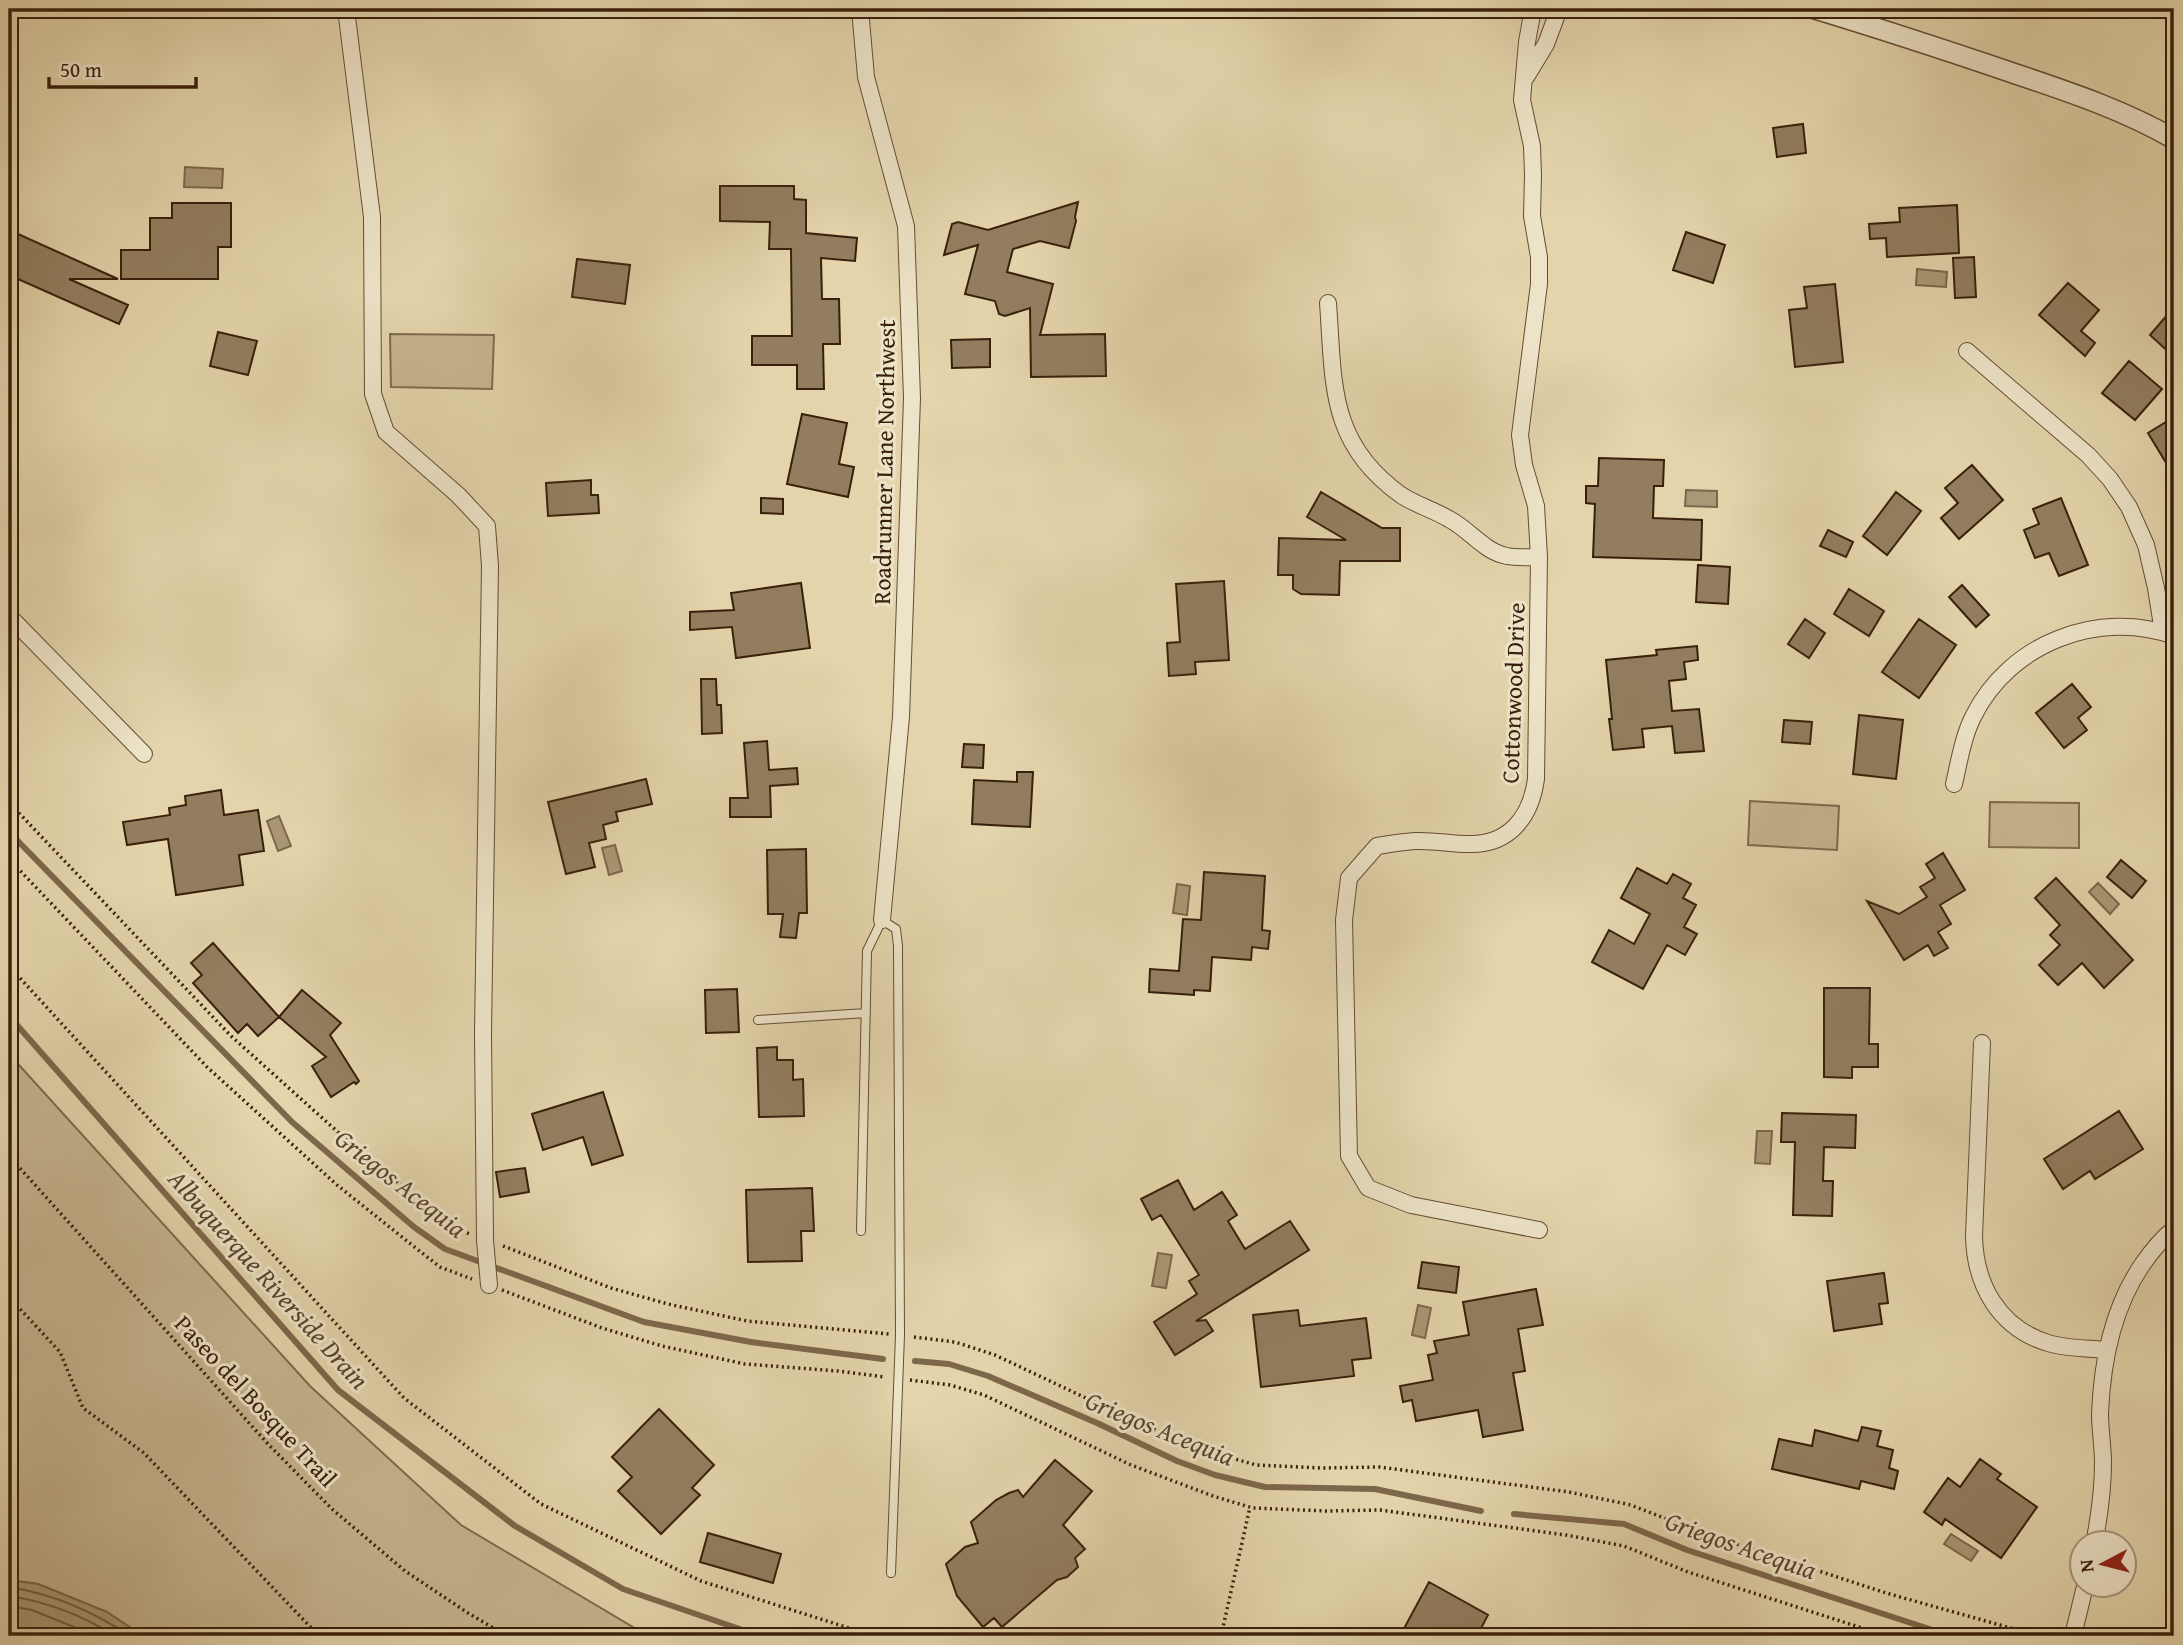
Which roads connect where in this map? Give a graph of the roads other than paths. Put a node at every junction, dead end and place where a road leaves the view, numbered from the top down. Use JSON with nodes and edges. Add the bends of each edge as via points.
{"nodes":[{"id":1,"x":346,"y":9,"type":"edge"},
{"id":2,"x":860,"y":9,"type":"edge"},
{"id":3,"x":1533,"y":9,"type":"edge"},
{"id":4,"x":1559,"y":9,"type":"edge"},
{"id":5,"x":1815,"y":9,"type":"edge"},
{"id":6,"x":1524,"y":79,"type":"junction"},
{"id":7,"x":2174,"y":139,"type":"edge"},
{"id":8,"x":1328,"y":303,"type":"dead end"},
{"id":9,"x":1966,"y":351,"type":"dead end"},
{"id":10,"x":1539,"y":558,"type":"junction"},
{"id":11,"x":9,"y":616,"type":"edge"},
{"id":12,"x":2169,"y":634,"type":"edge"},
{"id":13,"x":144,"y":754,"type":"dead end"},
{"id":14,"x":1954,"y":784,"type":"dead end"},
{"id":15,"x":882,"y":920,"type":"junction"},
{"id":16,"x":866,"y":1013,"type":"junction"},
{"id":17,"x":758,"y":1020,"type":"dead end"},
{"id":18,"x":1982,"y":1043,"type":"dead end"},
{"id":19,"x":2174,"y":1229,"type":"edge"},
{"id":20,"x":1539,"y":1230,"type":"dead end"},
{"id":21,"x":861,"y":1231,"type":"dead end"},
{"id":22,"x":489,"y":1281,"type":"dead end"},
{"id":23,"x":2107,"y":1350,"type":"junction"},
{"id":24,"x":2096,"y":1530,"type":"edge"},
{"id":25,"x":891,"y":1573,"type":"dead end"},
{"id":26,"x":2082,"y":1600,"type":"edge"},
{"id":27,"x":2073,"y":1636,"type":"edge"}],
"edges":[{"from":1,"to":22,"type":"street","via":[[373,217],[373,394],[386,432],[487,526],[484,1033]]},
{"from":2,"to":15,"type":"street","name":"Roadrunner Lane Northwest","via":[[866,77],[906,226],[912,398],[901,717]]},
{"from":3,"to":6,"type":"street","name":"Cottonwood Drive"},
{"from":4,"to":6,"type":"street","via":[[1546,44]]},
{"from":5,"to":7,"type":"street","via":[[2067,91]]},
{"from":6,"to":10,"type":"street","name":"Cottonwood Drive","via":[[1522,100],[1533,157],[1532,216],[1539,266],[1520,435],[1536,506]]},
{"from":8,"to":10,"type":"street","via":[[1334,389],[1345,430],[1363,460],[1401,495],[1449,518],[1495,553]]},
{"from":9,"to":12,"type":"street","via":[[2110,479],[2146,545]]},
{"from":10,"to":20,"type":"street","name":"Cottonwood Drive","via":[[1536,779],[1527,812],[1514,828],[1489,842],[1416,841],[1377,846],[1349,878],[1344,920],[1349,1156],[1368,1188],[1411,1205]]},
{"from":11,"to":13,"type":"street"},
{"from":12,"to":14,"type":"street","via":[[2094,628],[2049,642],[2027,655],[1997,682],[1973,716]]},
{"from":15,"to":16,"type":"lane","via":[[867,951]]},
{"from":15,"to":25,"type":"lane","via":[[896,929],[898,937],[900,1335]]},
{"from":16,"to":17,"type":"lane"},
{"from":16,"to":21,"type":"lane"},
{"from":18,"to":23,"type":"street","via":[[1974,1236],[1980,1277],[2005,1317],[2031,1336]]},
{"from":19,"to":23,"type":"street","via":[[2152,1252],[2126,1292]]},
{"from":23,"to":24,"type":"street"},
{"from":26,"to":27,"type":"street"}]}
